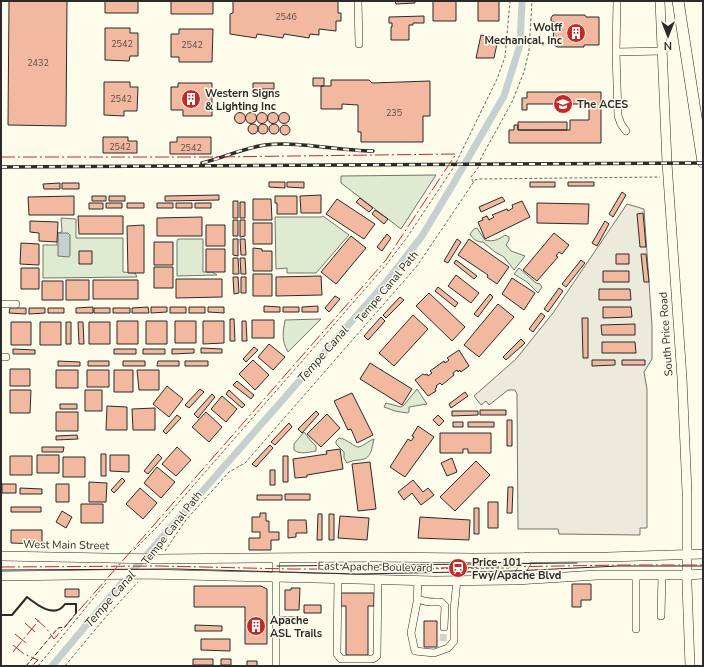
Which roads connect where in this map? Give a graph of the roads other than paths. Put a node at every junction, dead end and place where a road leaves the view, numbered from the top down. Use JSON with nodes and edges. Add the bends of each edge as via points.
{"nodes":[{"id":1,"x":358,"y":1,"type":"edge"},
{"id":2,"x":617,"y":1,"type":"edge"},
{"id":3,"x":660,"y":1,"type":"edge"},
{"id":4,"x":678,"y":1,"type":"edge"},
{"id":5,"x":358,"y":44,"type":"dead end"},
{"id":6,"x":662,"y":51,"type":"junction"},
{"id":7,"x":616,"y":52,"type":"junction"},
{"id":8,"x":626,"y":131,"type":"dead end"},
{"id":9,"x":703,"y":162,"type":"edge"},
{"id":10,"x":1,"y":304,"type":"edge"},
{"id":11,"x":16,"y":304,"type":"dead end"},
{"id":12,"x":687,"y":554,"type":"junction"},
{"id":13,"x":701,"y":554,"type":"edge"},
{"id":14,"x":1,"y":556,"type":"edge"},
{"id":15,"x":527,"y":557,"type":"junction"},
{"id":16,"x":276,"y":558,"type":"junction"},
{"id":17,"x":128,"y":559,"type":"joint"},
{"id":18,"x":701,"y":574,"type":"edge"},
{"id":19,"x":636,"y":575,"type":"junction"},
{"id":20,"x":662,"y":575,"type":"junction"},
{"id":21,"x":687,"y":575,"type":"junction"},
{"id":22,"x":1,"y":576,"type":"edge"},
{"id":23,"x":276,"y":577,"type":"junction"},
{"id":24,"x":338,"y":578,"type":"junction"},
{"id":25,"x":378,"y":579,"type":"junction"},
{"id":26,"x":418,"y":580,"type":"junction"},
{"id":27,"x":457,"y":580,"type":"junction"},
{"id":28,"x":516,"y":580,"type":"junction"},
{"id":29,"x":417,"y":598,"type":"junction"},
{"id":30,"x":661,"y":616,"type":"dead end"},
{"id":31,"x":276,"y":620,"type":"junction"},
{"id":32,"x":298,"y":620,"type":"dead end"},
{"id":33,"x":444,"y":627,"type":"tunnel mouth"},
{"id":34,"x":636,"y":629,"type":"dead end"},
{"id":35,"x":443,"y":642,"type":"tunnel mouth"},
{"id":36,"x":442,"y":650,"type":"junction"},
{"id":37,"x":276,"y":666,"type":"edge"},
{"id":38,"x":690,"y":666,"type":"edge"}],
"edges":[{"from":1,"to":5,"type":"street"},
{"from":2,"to":7,"type":"street"},
{"from":3,"to":6,"type":"main road","name":"South Price Road"},
{"from":4,"to":9,"type":"highway"},
{"from":6,"to":7,"type":"street"},
{"from":6,"to":12,"type":"main road","name":"South Price Road","via":[[682,378]]},
{"from":7,"to":8,"type":"street","via":[[618,116]]},
{"from":10,"to":11,"type":"street"},
{"from":12,"to":13,"type":"main road","name":"East Apache Boulevard"},
{"from":12,"to":15,"type":"main road","name":"East Apache Boulevard"},
{"from":12,"to":21,"type":"main road","name":"South Price Road"},
{"from":14,"to":17,"type":"main road","name":"West Main Street"},
{"from":15,"to":16,"type":"main road","name":"East Apache Boulevard"},
{"from":15,"to":28,"type":"main road"},
{"from":16,"to":17,"type":"main road","name":"East Apache Boulevard"},
{"from":16,"to":23,"type":"street"},
{"from":18,"to":21,"type":"main road","name":"East Apache Boulevard"},
{"from":19,"to":20,"type":"main road","name":"East Apache Boulevard"},
{"from":19,"to":28,"type":"main road","name":"East Apache Boulevard"},
{"from":19,"to":34,"type":"street"},
{"from":20,"to":21,"type":"main road","name":"East Apache Boulevard"},
{"from":20,"to":30,"type":"street"},
{"from":21,"to":38,"type":"main road","name":"South Price Road"},
{"from":22,"to":23,"type":"main road","name":"East Apache Boulevard","via":[[143,574]]},
{"from":23,"to":24,"type":"main road","name":"East Apache Boulevard"},
{"from":23,"to":31,"type":"street"},
{"from":24,"to":25,"type":"main road","name":"East Apache Boulevard"},
{"from":24,"to":25,"type":"street","via":[[337,654],[341,659],[373,659],[377,656]]},
{"from":25,"to":26,"type":"main road","name":"East Apache Boulevard"},
{"from":26,"to":27,"type":"main road","name":"East Apache Boulevard"},
{"from":26,"to":29,"type":"street"},
{"from":27,"to":28,"type":"main road","name":"East Apache Boulevard"},
{"from":27,"to":36,"type":"street","via":[[454,642]]},
{"from":29,"to":33,"type":"street","via":[[421,601],[441,602],[445,606]]},
{"from":29,"to":36,"type":"street","via":[[411,633],[415,651],[434,653]]},
{"from":31,"to":32,"type":"street"},
{"from":31,"to":37,"type":"street"},
{"from":35,"to":36,"type":"street"}]}
